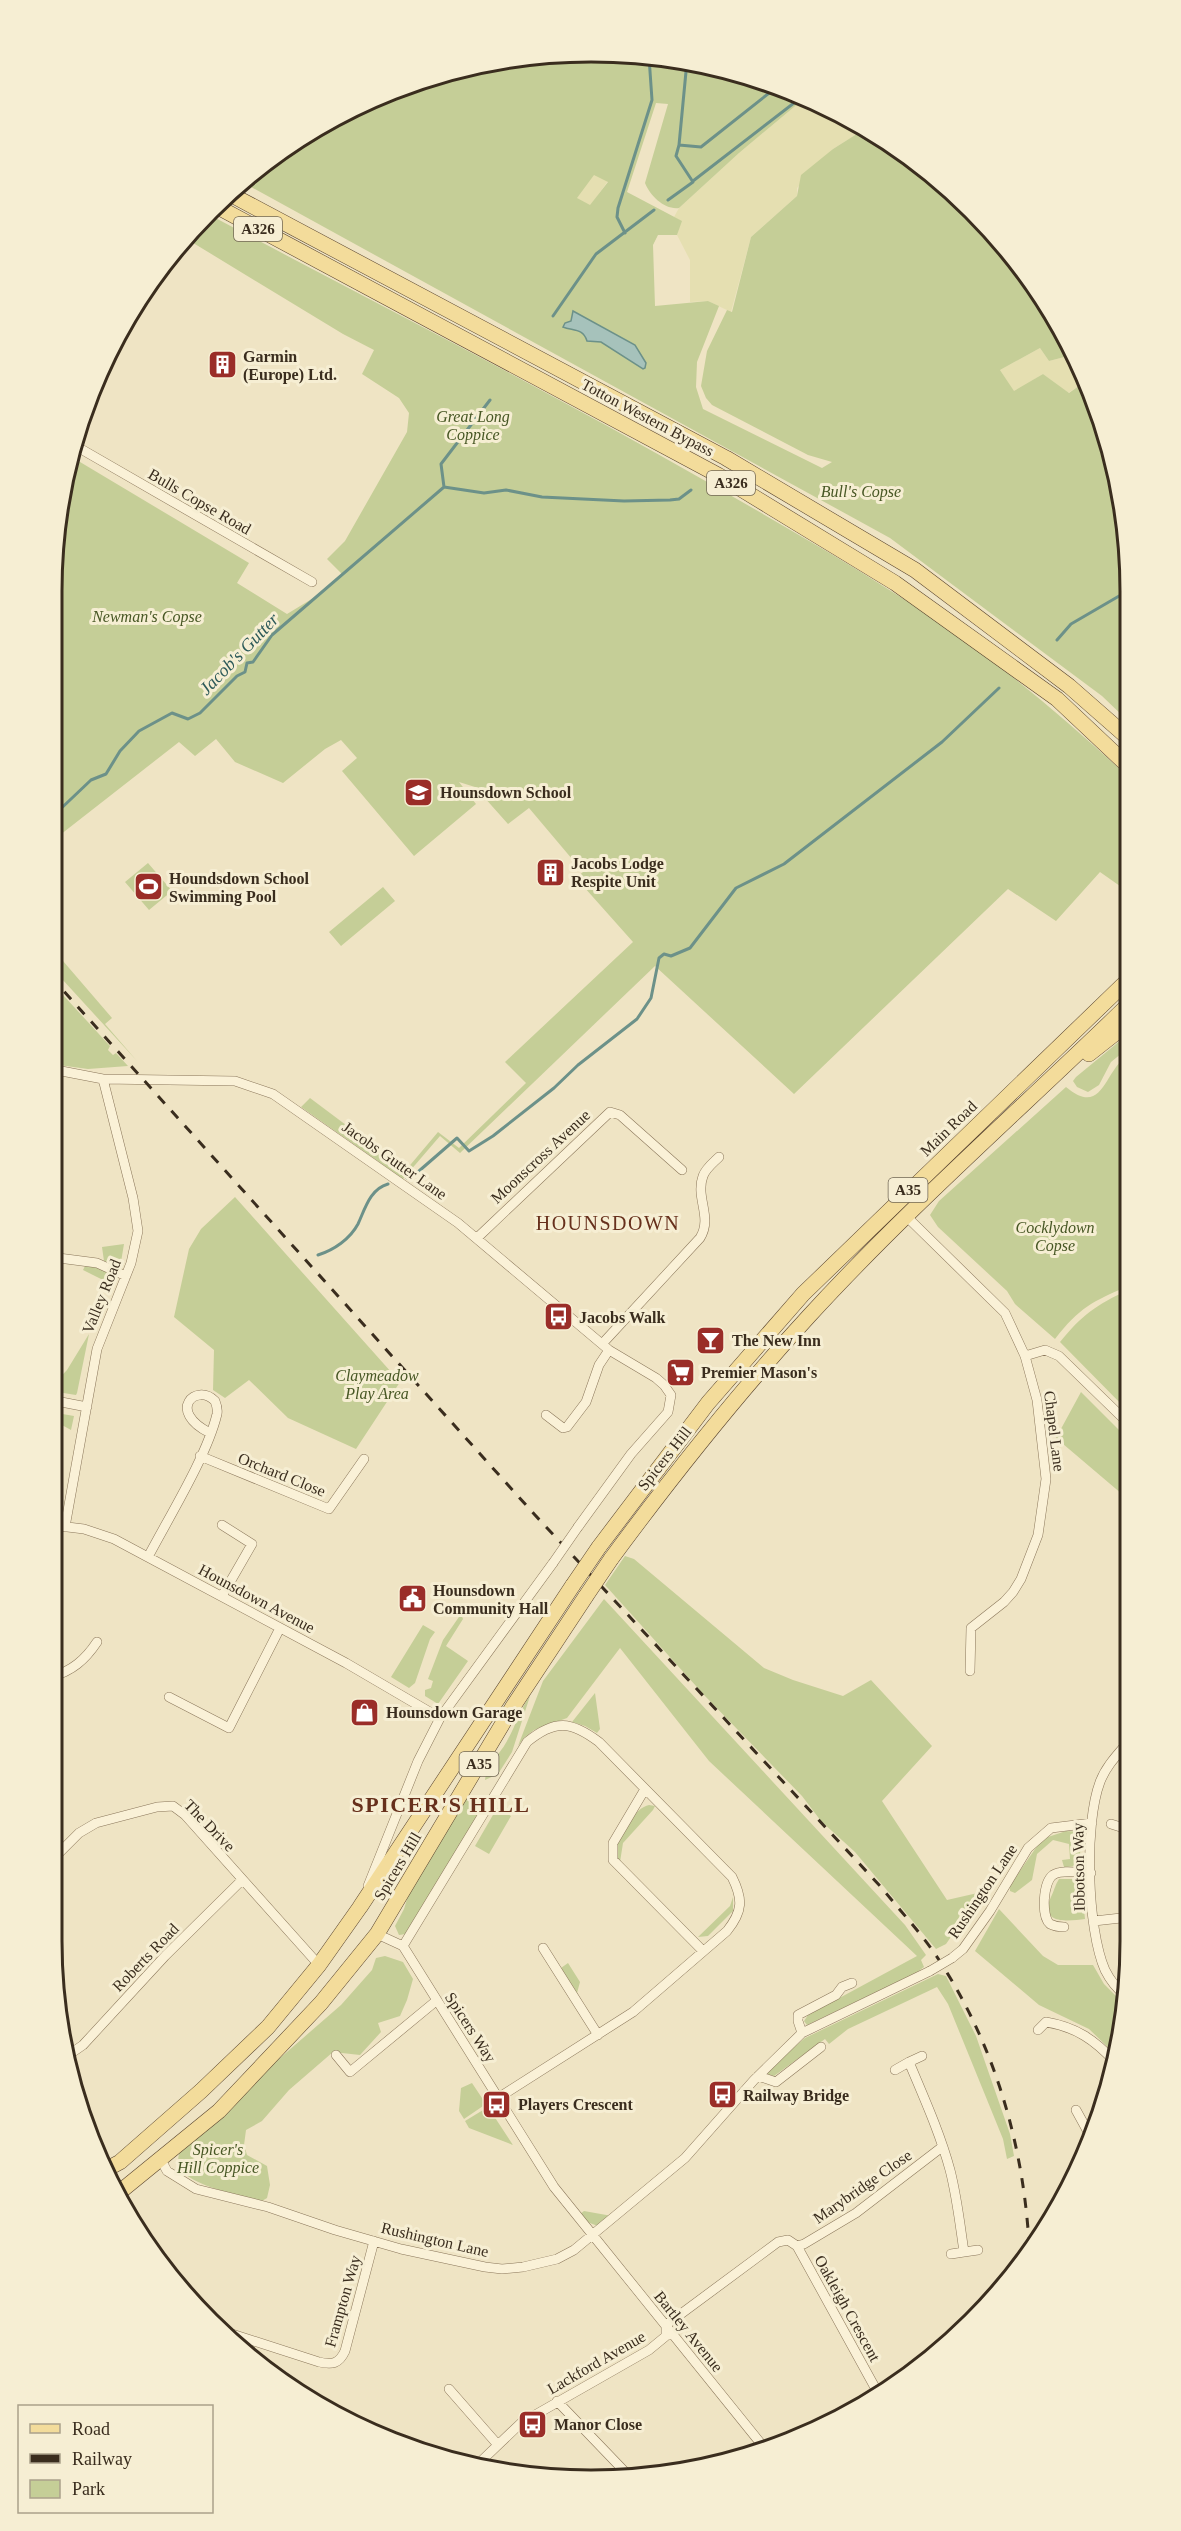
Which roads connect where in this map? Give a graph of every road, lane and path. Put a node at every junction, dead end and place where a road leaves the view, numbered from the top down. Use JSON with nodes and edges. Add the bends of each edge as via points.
{"nodes":[{"id":1,"x":237,"y":198,"type":"edge"},
{"id":2,"x":223,"y":210,"type":"edge"},
{"id":3,"x":81,"y":449,"type":"edge"},
{"id":4,"x":312,"y":582,"type":"dead end"},
{"id":5,"x":1120,"y":731,"type":"edge"},
{"id":6,"x":1120,"y":758,"type":"edge"},
{"id":7,"x":1120,"y":988,"type":"edge"},
{"id":8,"x":1120,"y":1012,"type":"edge"},
{"id":9,"x":1120,"y":1030,"type":"edge"},
{"id":10,"x":62,"y":1071,"type":"edge"},
{"id":11,"x":1059,"y":1071,"type":"junction"},
{"id":12,"x":103,"y":1079,"type":"junction"},
{"id":13,"x":719,"y":1157,"type":"dead end"},
{"id":14,"x":682,"y":1170,"type":"dead end"},
{"id":15,"x":906,"y":1216,"type":"junction"},
{"id":16,"x":477,"y":1238,"type":"junction"},
{"id":17,"x":62,"y":1258,"type":"edge"},
{"id":18,"x":126,"y":1276,"type":"junction"},
{"id":19,"x":606,"y":1347,"type":"junction"},
{"id":20,"x":1025,"y":1356,"type":"junction"},
{"id":21,"x":671,"y":1395,"type":"joint"},
{"id":22,"x":62,"y":1402,"type":"edge"},
{"id":23,"x":87,"y":1407,"type":"junction"},
{"id":24,"x":701,"y":1410,"type":"joint"},
{"id":25,"x":546,"y":1415,"type":"dead end"},
{"id":26,"x":1120,"y":1415,"type":"edge"},
{"id":27,"x":210,"y":1433,"type":"dead end"},
{"id":28,"x":200,"y":1456,"type":"junction"},
{"id":29,"x":364,"y":1459,"type":"dead end"},
{"id":30,"x":222,"y":1525,"type":"dead end"},
{"id":31,"x":62,"y":1527,"type":"edge"},
{"id":32,"x":65,"y":1527,"type":"junction"},
{"id":33,"x":148,"y":1557,"type":"junction"},
{"id":34,"x":222,"y":1596,"type":"junction"},
{"id":35,"x":280,"y":1628,"type":"junction"},
{"id":36,"x":97,"y":1642,"type":"dead end"},
{"id":37,"x":970,"y":1671,"type":"dead end"},
{"id":38,"x":62,"y":1673,"type":"edge"},
{"id":39,"x":169,"y":1697,"type":"dead end"},
{"id":40,"x":440,"y":1718,"type":"junction"},
{"id":41,"x":1120,"y":1753,"type":"edge"},
{"id":42,"x":645,"y":1789,"type":"junction"},
{"id":43,"x":1092,"y":1823,"type":"junction"},
{"id":44,"x":1111,"y":1824,"type":"dead end"},
{"id":45,"x":1120,"y":1827,"type":"edge"},
{"id":46,"x":62,"y":1851,"type":"edge"},
{"id":47,"x":1090,"y":1873,"type":"junction"},
{"id":48,"x":241,"y":1881,"type":"junction"},
{"id":49,"x":360,"y":1908,"type":"junction"},
{"id":50,"x":1120,"y":1918,"type":"edge"},
{"id":51,"x":1095,"y":1921,"type":"junction"},
{"id":52,"x":1064,"y":1927,"type":"dead end"},
{"id":53,"x":377,"y":1934,"type":"junction"},
{"id":54,"x":403,"y":1946,"type":"junction"},
{"id":55,"x":543,"y":1948,"type":"dead end"},
{"id":56,"x":703,"y":1951,"type":"junction"},
{"id":57,"x":319,"y":1965,"type":"junction"},
{"id":58,"x":852,"y":1983,"type":"dead end"},
{"id":59,"x":1117,"y":1988,"type":"edge"},
{"id":60,"x":436,"y":2001,"type":"junction"},
{"id":61,"x":1038,"y":2030,"type":"dead end"},
{"id":62,"x":802,"y":2033,"type":"junction"},
{"id":63,"x":598,"y":2035,"type":"junction"},
{"id":64,"x":821,"y":2047,"type":"dead end"},
{"id":65,"x":74,"y":2051,"type":"edge"},
{"id":66,"x":1107,"y":2054,"type":"edge"},
{"id":67,"x":336,"y":2055,"type":"dead end"},
{"id":68,"x":922,"y":2056,"type":"dead end"},
{"id":69,"x":909,"y":2062,"type":"junction"},
{"id":70,"x":895,"y":2070,"type":"dead end"},
{"id":71,"x":758,"y":2076,"type":"junction"},
{"id":72,"x":498,"y":2098,"type":"junction"},
{"id":73,"x":1077,"y":2110,"type":"dead end"},
{"id":74,"x":1085,"y":2126,"type":"edge"},
{"id":75,"x":942,"y":2147,"type":"junction"},
{"id":76,"x":160,"y":2158,"type":"junction"},
{"id":77,"x":112,"y":2165,"type":"edge"},
{"id":78,"x":124,"y":2189,"type":"edge"},
{"id":79,"x":593,"y":2236,"type":"junction"},
{"id":80,"x":374,"y":2241,"type":"junction"},
{"id":81,"x":797,"y":2246,"type":"junction"},
{"id":82,"x":978,"y":2250,"type":"dead end"},
{"id":83,"x":964,"y":2252,"type":"junction"},
{"id":84,"x":951,"y":2254,"type":"dead end"},
{"id":85,"x":666,"y":2325,"type":"junction"},
{"id":86,"x":241,"y":2337,"type":"edge"},
{"id":87,"x":874,"y":2386,"type":"edge"},
{"id":88,"x":449,"y":2389,"type":"dead end"},
{"id":89,"x":557,"y":2402,"type":"junction"},
{"id":90,"x":759,"y":2442,"type":"edge"},
{"id":91,"x":498,"y":2445,"type":"junction"},
{"id":92,"x":484,"y":2458,"type":"edge"},
{"id":93,"x":621,"y":2468,"type":"edge"}],
"edges":[{"from":1,"to":5,"type":"main road","name":"Totton Western Bypass","number":"A326","via":[[726,458],[915,570],[1061,679]]},
{"from":2,"to":6,"type":"main road","name":"Totton Western Bypass","number":"A326","via":[[718,475],[885,577],[1057,699]]},
{"from":3,"to":4,"type":"street","name":"Bulls Copse Road"},
{"from":7,"to":24,"type":"main road","name":"Main Road","number":"A35","via":[[803,1294]]},
{"from":8,"to":11,"type":"main road","number":"A35"},
{"from":9,"to":11,"type":"main road","via":[[1074,1066]]},
{"from":10,"to":12,"type":"street","name":"Jacobs Gutter Lane"},
{"from":11,"to":15,"type":"main road","number":"A35"},
{"from":12,"to":16,"type":"street","name":"Jacobs Gutter Lane","via":[[224,1080],[264,1089]]},
{"from":12,"to":18,"type":"street","name":"Valley Road","via":[[137,1219],[136,1244]]},
{"from":13,"to":19,"type":"street","via":[[702,1178],[706,1219],[703,1233]]},
{"from":14,"to":16,"type":"street","name":"Moonscross Avenue","via":[[620,1115],[610,1112]]},
{"from":15,"to":20,"type":"street","name":"Chapel Lane","via":[[996,1302],[1013,1326]]},
{"from":15,"to":53,"type":"main road","name":"Spicers Hill","number":"A35","bridge":true,"via":[[809,1315],[716,1422],[611,1559],[512,1708]]},
{"from":16,"to":19,"type":"street","name":"Jacobs Gutter Lane"},
{"from":17,"to":18,"type":"street","via":[[97,1263]]},
{"from":18,"to":23,"type":"street","name":"Valley Road","via":[[101,1334]]},
{"from":19,"to":21,"type":"street","name":"Jacobs Gutter Lane","via":[[664,1384]]},
{"from":19,"to":25,"type":"street","via":[[586,1402],[567,1427]]},
{"from":20,"to":26,"type":"street","via":[[1045,1350],[1059,1356]]},
{"from":20,"to":37,"type":"street","name":"Chapel Lane","via":[[1037,1400],[1046,1469],[1041,1522],[1035,1546],[1013,1592],[971,1628]]},
{"from":21,"to":40,"type":"street","name":"Spicers Hill","bridge":true,"via":[[668,1412],[631,1454]]},
{"from":22,"to":23,"type":"street"},
{"from":23,"to":32,"type":"street","name":"Valley Road"},
{"from":24,"to":49,"type":"main road","name":"Spicers Hill","number":"A35","bridge":true,"via":[[599,1547]]},
{"from":27,"to":28,"type":"street"},
{"from":28,"to":29,"type":"street","name":"Orchard Close","via":[[330,1509]]},
{"from":28,"to":33,"type":"street"},
{"from":30,"to":34,"type":"street","via":[[252,1544]]},
{"from":31,"to":32,"type":"street","name":"Hounsdown Avenue"},
{"from":32,"to":33,"type":"street","name":"Hounsdown Avenue","via":[[114,1539]]},
{"from":33,"to":34,"type":"street","name":"Hounsdown Avenue"},
{"from":34,"to":35,"type":"street","name":"Hounsdown Avenue"},
{"from":35,"to":39,"type":"street","via":[[229,1728]]},
{"from":35,"to":40,"type":"street","name":"Hounsdown Avenue"},
{"from":36,"to":38,"type":"street","via":[[79,1664]]},
{"from":40,"to":49,"type":"street","name":"Spicers Hill","via":[[410,1779]]},
{"from":41,"to":43,"type":"street","name":"Ibbotson Way","via":[[1099,1784]]},
{"from":42,"to":54,"type":"street","via":[[581,1728],[555,1725],[541,1731],[527,1742]]},
{"from":42,"to":56,"type":"street","via":[[613,1843],[613,1860]]},
{"from":42,"to":56,"type":"street","via":[[732,1877],[739,1891],[737,1918]]},
{"from":43,"to":47,"type":"street","name":"Ibbotson Way"},
{"from":43,"to":62,"type":"street","name":"Rushington Lane","bridge":true,"via":[[1051,1828],[1028,1848],[990,1911],[952,1958]]},
{"from":44,"to":45,"type":"street"},
{"from":46,"to":48,"type":"street","name":"The Drive","via":[[86,1828],[169,1806],[185,1815]]},
{"from":47,"to":51,"type":"street","name":"Ibbotson Way"},
{"from":47,"to":52,"type":"street","via":[[1058,1873],[1051,1876],[1045,1888],[1046,1919]]},
{"from":48,"to":57,"type":"street","name":"The Drive"},
{"from":48,"to":65,"type":"street","name":"Roberts Road"},
{"from":49,"to":57,"type":"main road","name":"Spicers Hill","number":"A35"},
{"from":50,"to":51,"type":"street"},
{"from":51,"to":59,"type":"street","name":"Ibbotson Way","via":[[1101,1958]]},
{"from":53,"to":54,"type":"street"},
{"from":53,"to":76,"type":"main road","name":"Spicers Hill","number":"A35","via":[[321,2003],[219,2111]]},
{"from":54,"to":60,"type":"street","name":"Spicers Way"},
{"from":55,"to":63,"type":"street"},
{"from":56,"to":63,"type":"street","via":[[633,2012]]},
{"from":57,"to":77,"type":"main road","name":"Spicers Hill","number":"A35","via":[[260,2035],[201,2091]]},
{"from":58,"to":62,"type":"street","via":[[798,2015]]},
{"from":60,"to":67,"type":"street","via":[[350,2072]]},
{"from":60,"to":72,"type":"street","name":"Spicers Way"},
{"from":61,"to":66,"type":"street","via":[[1046,2022],[1065,2025],[1087,2035]]},
{"from":62,"to":71,"type":"street","name":"Rushington Lane"},
{"from":63,"to":72,"type":"street"},
{"from":64,"to":71,"type":"street","via":[[776,2082]]},
{"from":68,"to":69,"type":"street"},
{"from":69,"to":70,"type":"street"},
{"from":69,"to":75,"type":"street"},
{"from":71,"to":79,"type":"street","name":"Rushington Lane","via":[[686,2158]]},
{"from":72,"to":79,"type":"street","name":"Spicers Way","via":[[554,2187]]},
{"from":73,"to":74,"type":"street"},
{"from":75,"to":81,"type":"street","name":"Marybridge Close","via":[[856,2213]]},
{"from":75,"to":83,"type":"street","via":[[950,2170]]},
{"from":76,"to":78,"type":"main road","name":"Spicers Hill","number":"A35"},
{"from":76,"to":80,"type":"street","name":"Rushington Lane","via":[[167,2171],[196,2189]]},
{"from":79,"to":80,"type":"street","name":"Rushington Lane","via":[[557,2259],[502,2269]]},
{"from":79,"to":85,"type":"street","name":"Bartley Avenue"},
{"from":80,"to":86,"type":"street","name":"Frampton Way","via":[[345,2351],[338,2362],[319,2362]]},
{"from":81,"to":85,"type":"street","name":"Oakleigh Crescent","via":[[789,2237],[778,2242]]},
{"from":81,"to":87,"type":"street","name":"Oakleigh Crescent"},
{"from":82,"to":83,"type":"street"},
{"from":83,"to":84,"type":"street"},
{"from":85,"to":89,"type":"street","name":"Lackford Avenue","via":[[666,2336],[648,2350]]},
{"from":85,"to":90,"type":"street","name":"Bartley Avenue"},
{"from":88,"to":91,"type":"street"},
{"from":89,"to":91,"type":"street","name":"Lackford Avenue","via":[[521,2423]]},
{"from":89,"to":93,"type":"street"},
{"from":91,"to":92,"type":"street","name":"Lackford Avenue"}]}
